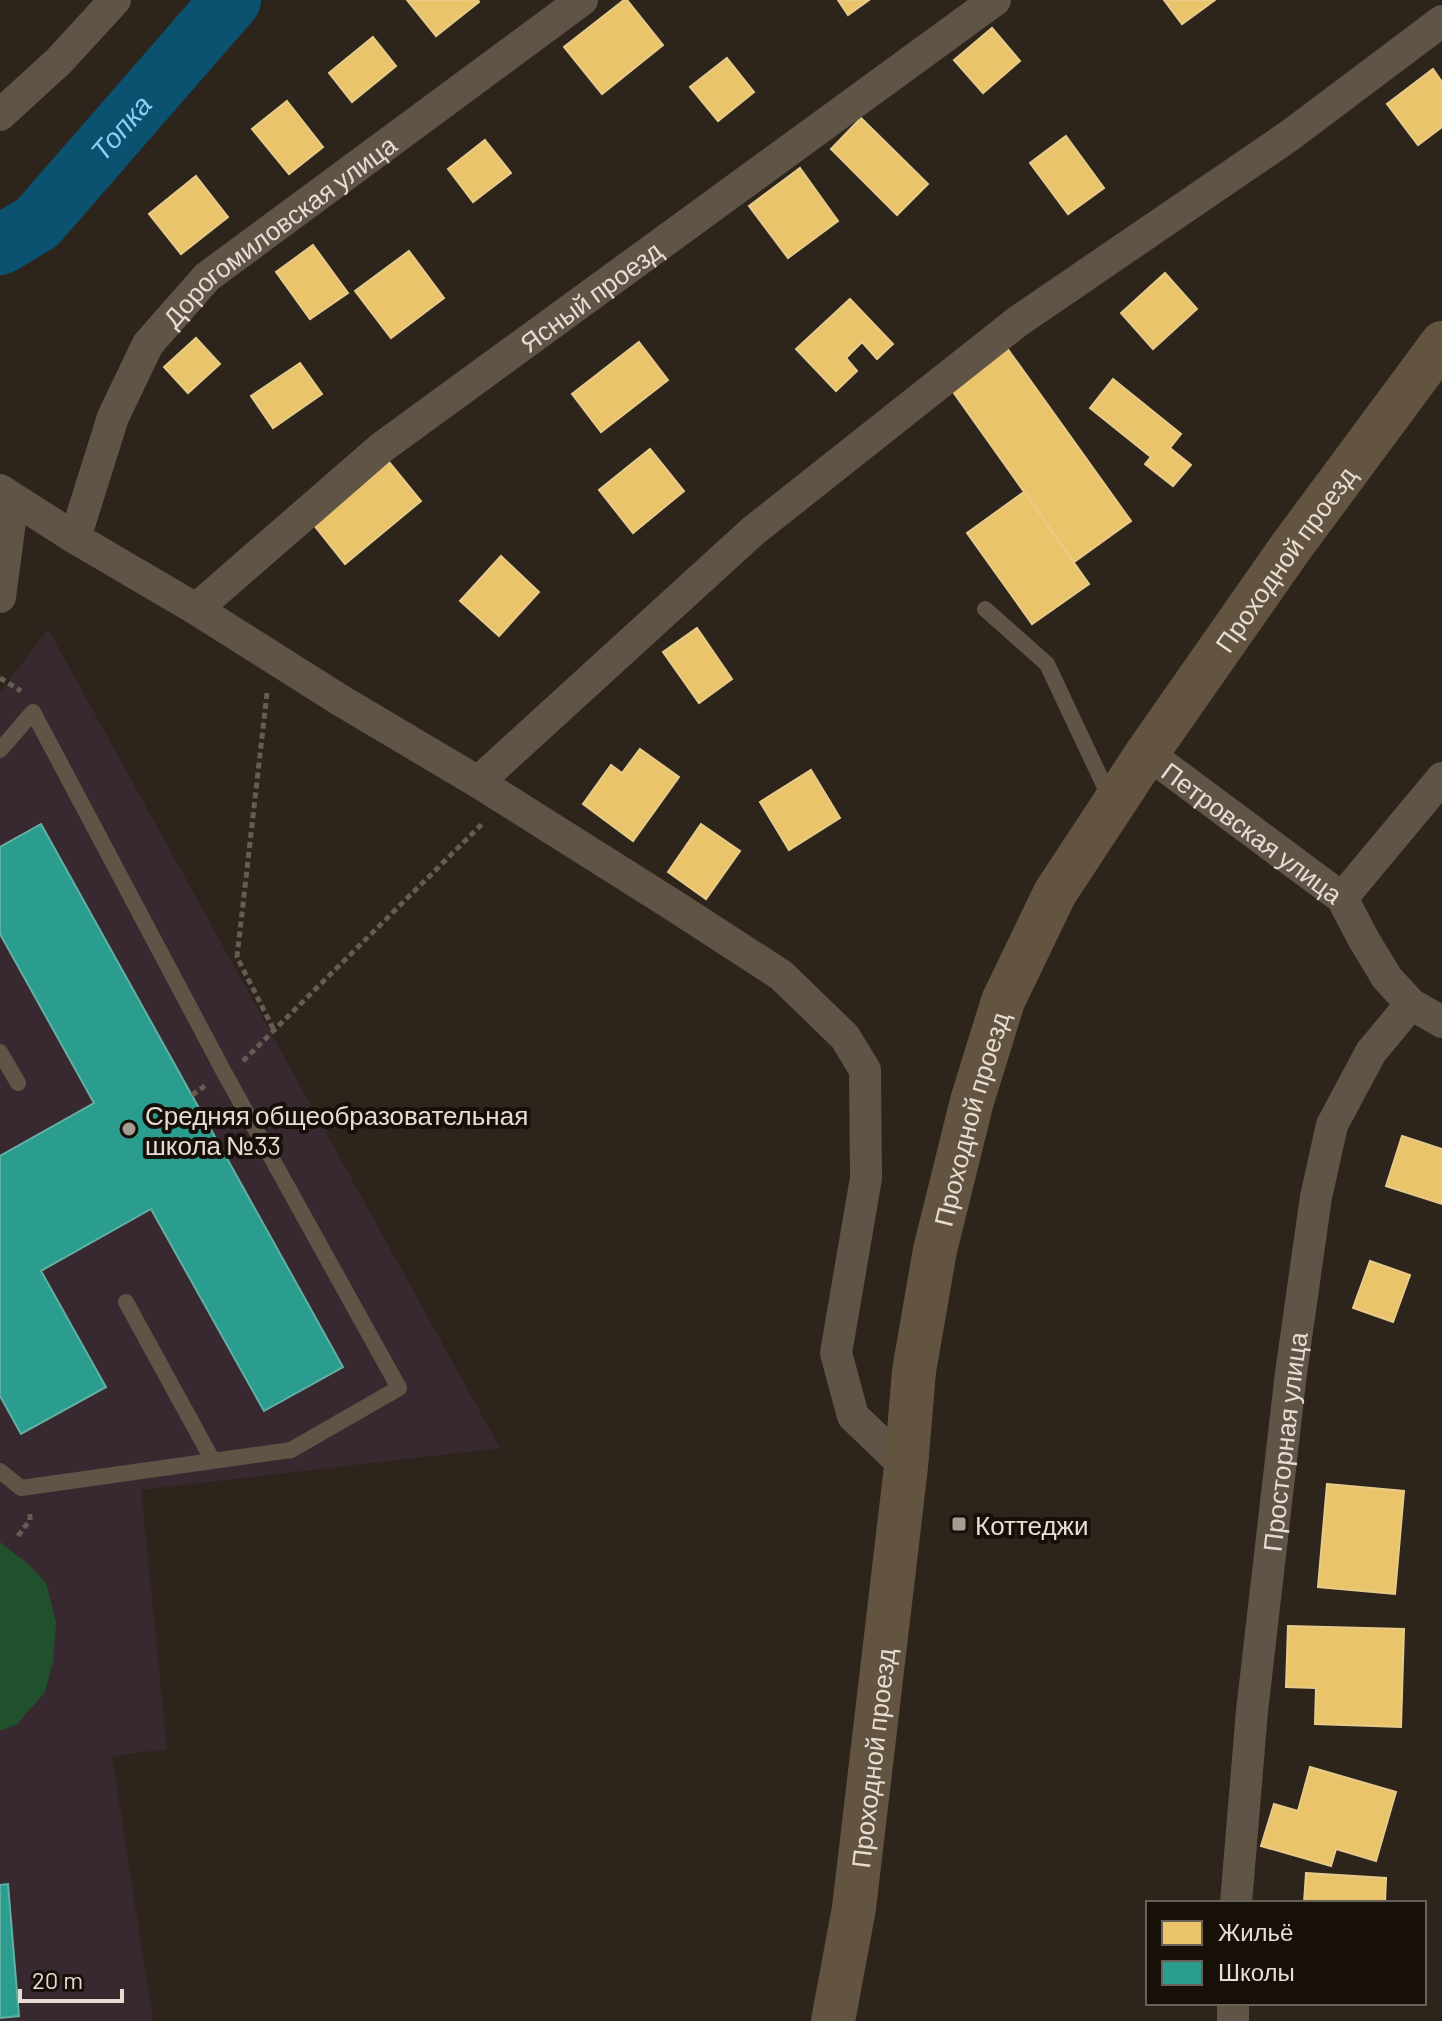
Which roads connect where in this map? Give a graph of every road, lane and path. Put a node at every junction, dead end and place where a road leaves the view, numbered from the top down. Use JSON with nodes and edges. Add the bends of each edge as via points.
{"nodes":[{"id":1,"x":115,"y":0,"type":"edge"},
{"id":2,"x":582,"y":0,"type":"edge"},
{"id":3,"x":995,"y":0,"type":"edge"},
{"id":4,"x":1442,"y":21,"type":"edge"},
{"id":5,"x":0,"y":115,"type":"edge"},
{"id":6,"x":1442,"y":343,"type":"edge"},
{"id":7,"x":6,"y":494,"type":"edge"},
{"id":8,"x":63,"y":530,"type":"junction"},
{"id":9,"x":0,"y":597,"type":"edge"},
{"id":10,"x":196,"y":609,"type":"junction"},
{"id":11,"x":985,"y":609,"type":"dead end"},
{"id":12,"x":271,"y":656,"type":"junction"},
{"id":13,"x":0,"y":750,"type":"edge"},
{"id":14,"x":1147,"y":753,"type":"junction"},
{"id":15,"x":1442,"y":778,"type":"edge"},
{"id":16,"x":478,"y":782,"type":"junction"},
{"id":17,"x":507,"y":800,"type":"junction"},
{"id":18,"x":1113,"y":805,"type":"junction"},
{"id":19,"x":1342,"y":898,"type":"junction"},
{"id":20,"x":1411,"y":1004,"type":"junction"},
{"id":21,"x":1442,"y":1022,"type":"edge"},
{"id":22,"x":274,"y":1030,"type":"junction"},
{"id":23,"x":0,"y":1052,"type":"edge"},
{"id":24,"x":237,"y":1066,"type":"dead end"},
{"id":25,"x":18,"y":1083,"type":"dead end"},
{"id":26,"x":126,"y":1302,"type":"dead end"},
{"id":27,"x":213,"y":1461,"type":"junction"},
{"id":28,"x":906,"y":1467,"type":"junction"},
{"id":29,"x":0,"y":1471,"type":"edge"},
{"id":30,"x":1236,"y":1901,"type":"edge"},
{"id":31,"x":833,"y":2021,"type":"edge"}],
"edges":[{"from":1,"to":5,"type":"street"},
{"from":2,"to":8,"type":"street","name":"Дорогомиловская улица","via":[[207,277],[148,344]]},
{"from":3,"to":10,"type":"street","name":"Ясный проезд","via":[[381,448]]},
{"from":4,"to":16,"type":"street","via":[[1289,136],[1005,331],[753,531]]},
{"from":6,"to":14,"type":"street","name":"Проходной проезд"},
{"from":7,"to":8,"type":"street"},
{"from":7,"to":9,"type":"street"},
{"from":8,"to":10,"type":"street"},
{"from":10,"to":12,"type":"street"},
{"from":11,"to":18,"type":"lane","via":[[1047,664]]},
{"from":12,"to":16,"type":"street"},
{"from":12,"to":22,"type":"path","via":[[237,957]]},
{"from":13,"to":27,"type":"lane","via":[[33,712],[399,1388],[291,1450]]},
{"from":14,"to":18,"type":"street","name":"Проходной проезд"},
{"from":14,"to":19,"type":"street","name":"Петровская улица"},
{"from":15,"to":19,"type":"street"},
{"from":16,"to":17,"type":"street"},
{"from":17,"to":22,"type":"path"},
{"from":17,"to":28,"type":"street","via":[[781,975],[845,1037],[865,1070],[866,1178],[836,1353],[853,1416]]},
{"from":18,"to":28,"type":"street","name":"Проходной проезд","via":[[1055,893],[1003,1001],[935,1250],[914,1371]]},
{"from":19,"to":20,"type":"street","name":"Петровская улица","via":[[1387,978]]},
{"from":20,"to":21,"type":"street","name":"Петровская улица"},
{"from":20,"to":30,"type":"street","name":"Просторная улица","via":[[1371,1052],[1332,1125],[1316,1197],[1252,1711]]},
{"from":22,"to":24,"type":"path"},
{"from":23,"to":25,"type":"lane"},
{"from":26,"to":27,"type":"lane"},
{"from":27,"to":29,"type":"lane","via":[[21,1488]]},
{"from":28,"to":31,"type":"street","name":"Проходной проезд","via":[[854,1908]]}]}
